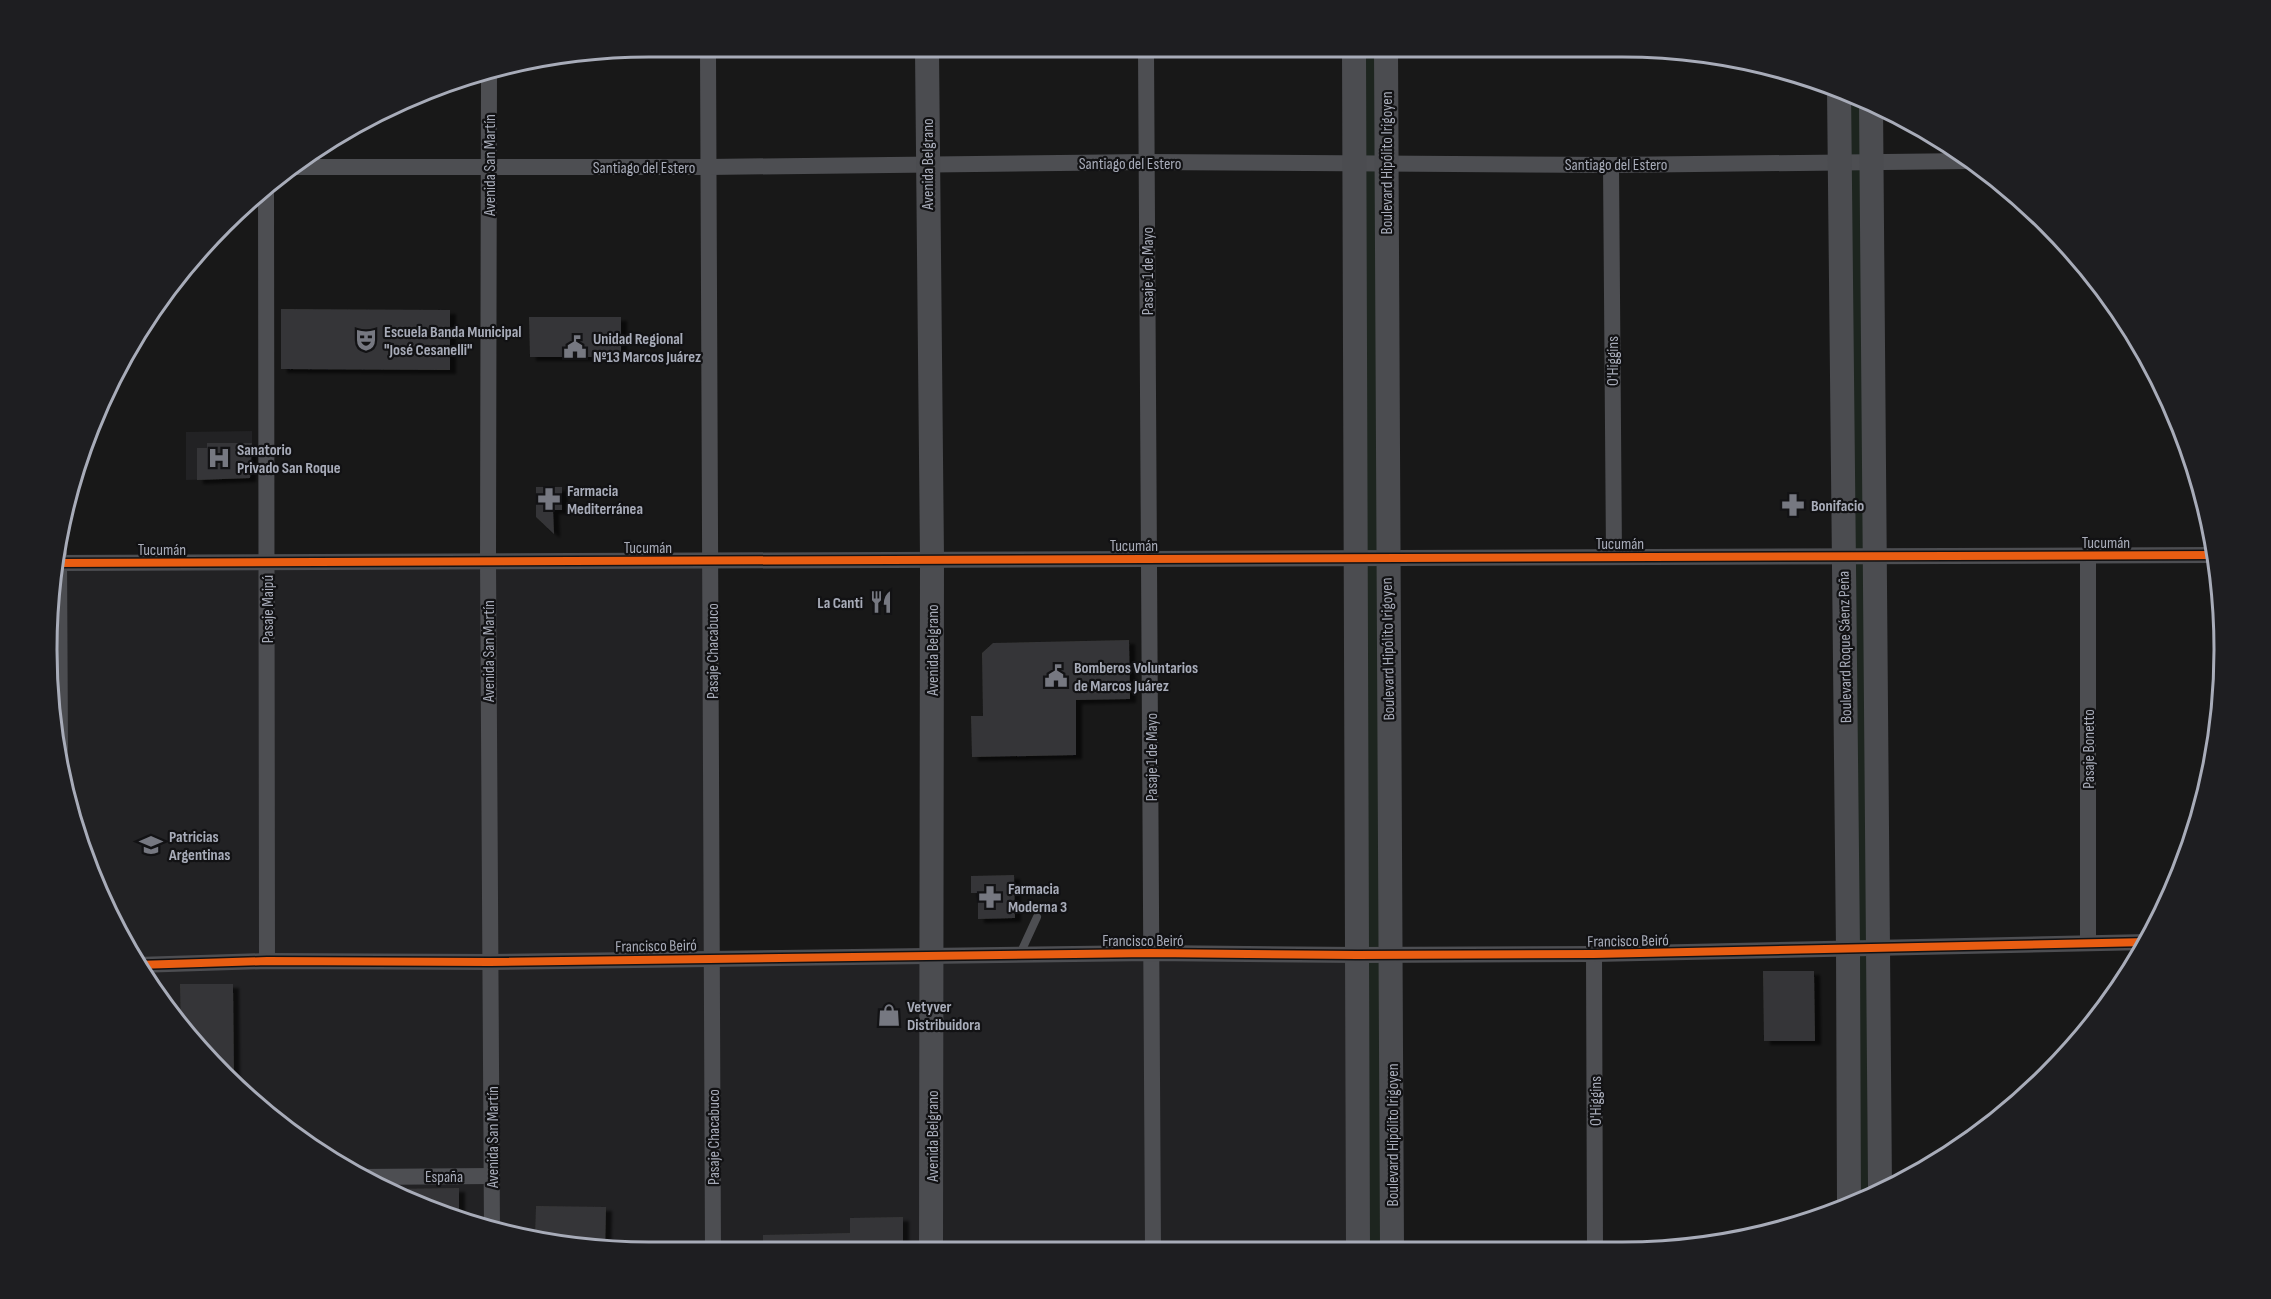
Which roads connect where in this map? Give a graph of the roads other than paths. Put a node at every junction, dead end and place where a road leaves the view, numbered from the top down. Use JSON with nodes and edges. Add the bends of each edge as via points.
{"nodes":[{"id":1,"x":708,"y":57,"type":"edge"},
{"id":2,"x":927,"y":57,"type":"edge"},
{"id":3,"x":1146,"y":57,"type":"edge"},
{"id":4,"x":1354,"y":57,"type":"edge"},
{"id":5,"x":1386,"y":57,"type":"edge"},
{"id":6,"x":489,"y":79,"type":"edge"},
{"id":7,"x":1839,"y":98,"type":"edge"},
{"id":8,"x":1871,"y":112,"type":"edge"},
{"id":9,"x":1957,"y":161,"type":"edge"},
{"id":10,"x":1146,"y":162,"type":"junction"},
{"id":11,"x":1839,"y":162,"type":"junction"},
{"id":12,"x":1872,"y":162,"type":"junction"},
{"id":13,"x":1354,"y":164,"type":"junction"},
{"id":14,"x":1386,"y":164,"type":"junction"},
{"id":15,"x":1611,"y":165,"type":"junction"},
{"id":16,"x":489,"y":166,"type":"junction"},
{"id":17,"x":927,"y":166,"type":"junction"},
{"id":18,"x":306,"y":167,"type":"edge"},
{"id":19,"x":708,"y":167,"type":"junction"},
{"id":20,"x":266,"y":198,"type":"edge"},
{"id":21,"x":2088,"y":555,"type":"junction"},
{"id":22,"x":2206,"y":555,"type":"edge"},
{"id":23,"x":1842,"y":556,"type":"junction"},
{"id":24,"x":1875,"y":556,"type":"junction"},
{"id":25,"x":1614,"y":557,"type":"junction"},
{"id":26,"x":1356,"y":558,"type":"junction"},
{"id":27,"x":1386,"y":558,"type":"junction"},
{"id":28,"x":932,"y":559,"type":"junction"},
{"id":29,"x":1149,"y":559,"type":"junction"},
{"id":30,"x":64,"y":560,"type":"edge"},
{"id":31,"x":712,"y":560,"type":"junction"},
{"id":32,"x":488,"y":561,"type":"junction"},
{"id":33,"x":266,"y":562,"type":"junction"},
{"id":34,"x":1037,"y":917,"type":"dead end"},
{"id":35,"x":2088,"y":942,"type":"junction"},
{"id":36,"x":2137,"y":942,"type":"edge"},
{"id":37,"x":1848,"y":949,"type":"junction"},
{"id":38,"x":1877,"y":950,"type":"junction"},
{"id":39,"x":1151,"y":953,"type":"junction"},
{"id":40,"x":1020,"y":954,"type":"junction"},
{"id":41,"x":1391,"y":954,"type":"junction"},
{"id":42,"x":1594,"y":954,"type":"junction"},
{"id":43,"x":932,"y":955,"type":"junction"},
{"id":44,"x":1358,"y":956,"type":"junction"},
{"id":45,"x":713,"y":958,"type":"junction"},
{"id":46,"x":267,"y":961,"type":"junction"},
{"id":47,"x":490,"y":962,"type":"junction"},
{"id":48,"x":148,"y":965,"type":"edge"},
{"id":49,"x":492,"y":1176,"type":"junction"},
{"id":50,"x":379,"y":1177,"type":"edge"},
{"id":51,"x":1880,"y":1183,"type":"edge"},
{"id":52,"x":1848,"y":1197,"type":"edge"},
{"id":53,"x":492,"y":1221,"type":"edge"},
{"id":54,"x":713,"y":1242,"type":"edge"},
{"id":55,"x":931,"y":1242,"type":"edge"},
{"id":56,"x":1153,"y":1242,"type":"edge"},
{"id":57,"x":1358,"y":1242,"type":"edge"},
{"id":58,"x":1392,"y":1242,"type":"edge"},
{"id":59,"x":1595,"y":1242,"type":"edge"}],
"edges":[{"from":1,"to":19,"type":"street","name":"Pasaje Chacabuco"},
{"from":2,"to":17,"type":"street","name":"Avenida Belgrano"},
{"from":3,"to":10,"type":"street","name":"Pasaje 1 de Mayo"},
{"from":4,"to":13,"type":"street","name":"Boulevard Hipólito Irigoyen"},
{"from":5,"to":14,"type":"street","name":"Boulevard Hipólito Irigoyen"},
{"from":6,"to":16,"type":"street","name":"Avenida San Martín"},
{"from":7,"to":11,"type":"street","name":"Boulevard Roque Sáenz Peña"},
{"from":8,"to":12,"type":"street","name":"Boulevard Roque Sáenz Peña"},
{"from":9,"to":12,"type":"street","name":"Santiago del Estero"},
{"from":10,"to":13,"type":"street","name":"Santiago del Estero"},
{"from":10,"to":17,"type":"street","name":"Santiago del Estero"},
{"from":10,"to":29,"type":"street","name":"Pasaje 1 de Mayo"},
{"from":11,"to":12,"type":"street","name":"Santiago del Estero"},
{"from":11,"to":15,"type":"street","name":"Santiago del Estero"},
{"from":11,"to":23,"type":"street","name":"Boulevard Roque Sáenz Peña"},
{"from":12,"to":24,"type":"street","name":"Boulevard Roque Sáenz Peña"},
{"from":13,"to":14,"type":"street","name":"Santiago del Estero"},
{"from":13,"to":26,"type":"street","name":"Boulevard Hipólito Irigoyen"},
{"from":14,"to":15,"type":"street","name":"Santiago del Estero"},
{"from":14,"to":27,"type":"street","name":"Boulevard Hipólito Irigoyen"},
{"from":15,"to":25,"type":"street","name":"O'Higgins"},
{"from":16,"to":18,"type":"street","name":"Santiago del Estero"},
{"from":16,"to":19,"type":"street","name":"Santiago del Estero"},
{"from":16,"to":32,"type":"street","name":"Avenida San Martín"},
{"from":17,"to":19,"type":"street","name":"Santiago del Estero"},
{"from":17,"to":28,"type":"street","name":"Avenida Belgrano"},
{"from":19,"to":31,"type":"street","name":"Pasaje Chacabuco"},
{"from":20,"to":33,"type":"street","name":"Pasaje Maipú"},
{"from":21,"to":22,"type":"street","name":"Tucumán"},
{"from":21,"to":24,"type":"street","name":"Tucumán"},
{"from":21,"to":35,"type":"street","name":"Pasaje Bonetto"},
{"from":23,"to":24,"type":"street","name":"Tucumán"},
{"from":23,"to":25,"type":"street","name":"Tucumán"},
{"from":23,"to":37,"type":"street","name":"Boulevard Roque Sáenz Peña"},
{"from":24,"to":38,"type":"street","name":"Boulevard Roque Sáenz Peña"},
{"from":25,"to":27,"type":"street","name":"Tucumán"},
{"from":26,"to":27,"type":"street","name":"Tucumán"},
{"from":26,"to":29,"type":"street","name":"Tucumán"},
{"from":26,"to":44,"type":"street","name":"Boulevard Hipólito Irigoyen"},
{"from":27,"to":41,"type":"street","name":"Boulevard Hipólito Irigoyen"},
{"from":28,"to":29,"type":"street","name":"Tucumán"},
{"from":28,"to":31,"type":"street","name":"Tucumán"},
{"from":28,"to":43,"type":"street","name":"Avenida Belgrano"},
{"from":29,"to":39,"type":"street","name":"Pasaje 1 de Mayo"},
{"from":30,"to":33,"type":"street","name":"Tucumán"},
{"from":31,"to":32,"type":"street","name":"Tucumán"},
{"from":31,"to":45,"type":"street","name":"Pasaje Chacabuco"},
{"from":32,"to":33,"type":"street","name":"Tucumán"},
{"from":32,"to":47,"type":"street","name":"Avenida San Martín"},
{"from":33,"to":46,"type":"street","name":"Pasaje Maipú"},
{"from":34,"to":40,"type":"lane"},
{"from":35,"to":36,"type":"street","name":"Francisco Beiró"},
{"from":35,"to":38,"type":"street","name":"Francisco Beiró"},
{"from":37,"to":38,"type":"street","name":"Francisco Beiró"},
{"from":37,"to":42,"type":"street","name":"Francisco Beiró"},
{"from":37,"to":52,"type":"street","name":"Boulevard Roque Sáenz Peña"},
{"from":38,"to":51,"type":"street","name":"Boulevard Roque Sáenz Peña"},
{"from":39,"to":40,"type":"street","name":"Francisco Beiró"},
{"from":39,"to":44,"type":"street","name":"Francisco Beiró"},
{"from":39,"to":56,"type":"street","name":"Pasaje 1 de Mayo"},
{"from":40,"to":43,"type":"street","name":"Francisco Beiró"},
{"from":41,"to":42,"type":"street","name":"Francisco Beiró"},
{"from":41,"to":44,"type":"street","name":"Francisco Beiró"},
{"from":41,"to":58,"type":"street","name":"Boulevard Hipólito Irigoyen"},
{"from":42,"to":59,"type":"street","name":"O'Higgins"},
{"from":43,"to":45,"type":"street","name":"Francisco Beiró"},
{"from":43,"to":55,"type":"street","name":"Avenida Belgrano"},
{"from":44,"to":57,"type":"street","name":"Boulevard Hipólito Irigoyen"},
{"from":45,"to":47,"type":"street","name":"Francisco Beiró"},
{"from":45,"to":54,"type":"street","name":"Pasaje Chacabuco"},
{"from":46,"to":47,"type":"street","name":"Francisco Beiró"},
{"from":46,"to":48,"type":"street","name":"Francisco Beiró"},
{"from":47,"to":49,"type":"street","name":"Avenida San Martín"},
{"from":49,"to":50,"type":"street","name":"España"},
{"from":49,"to":53,"type":"street","name":"Avenida San Martín"}]}
